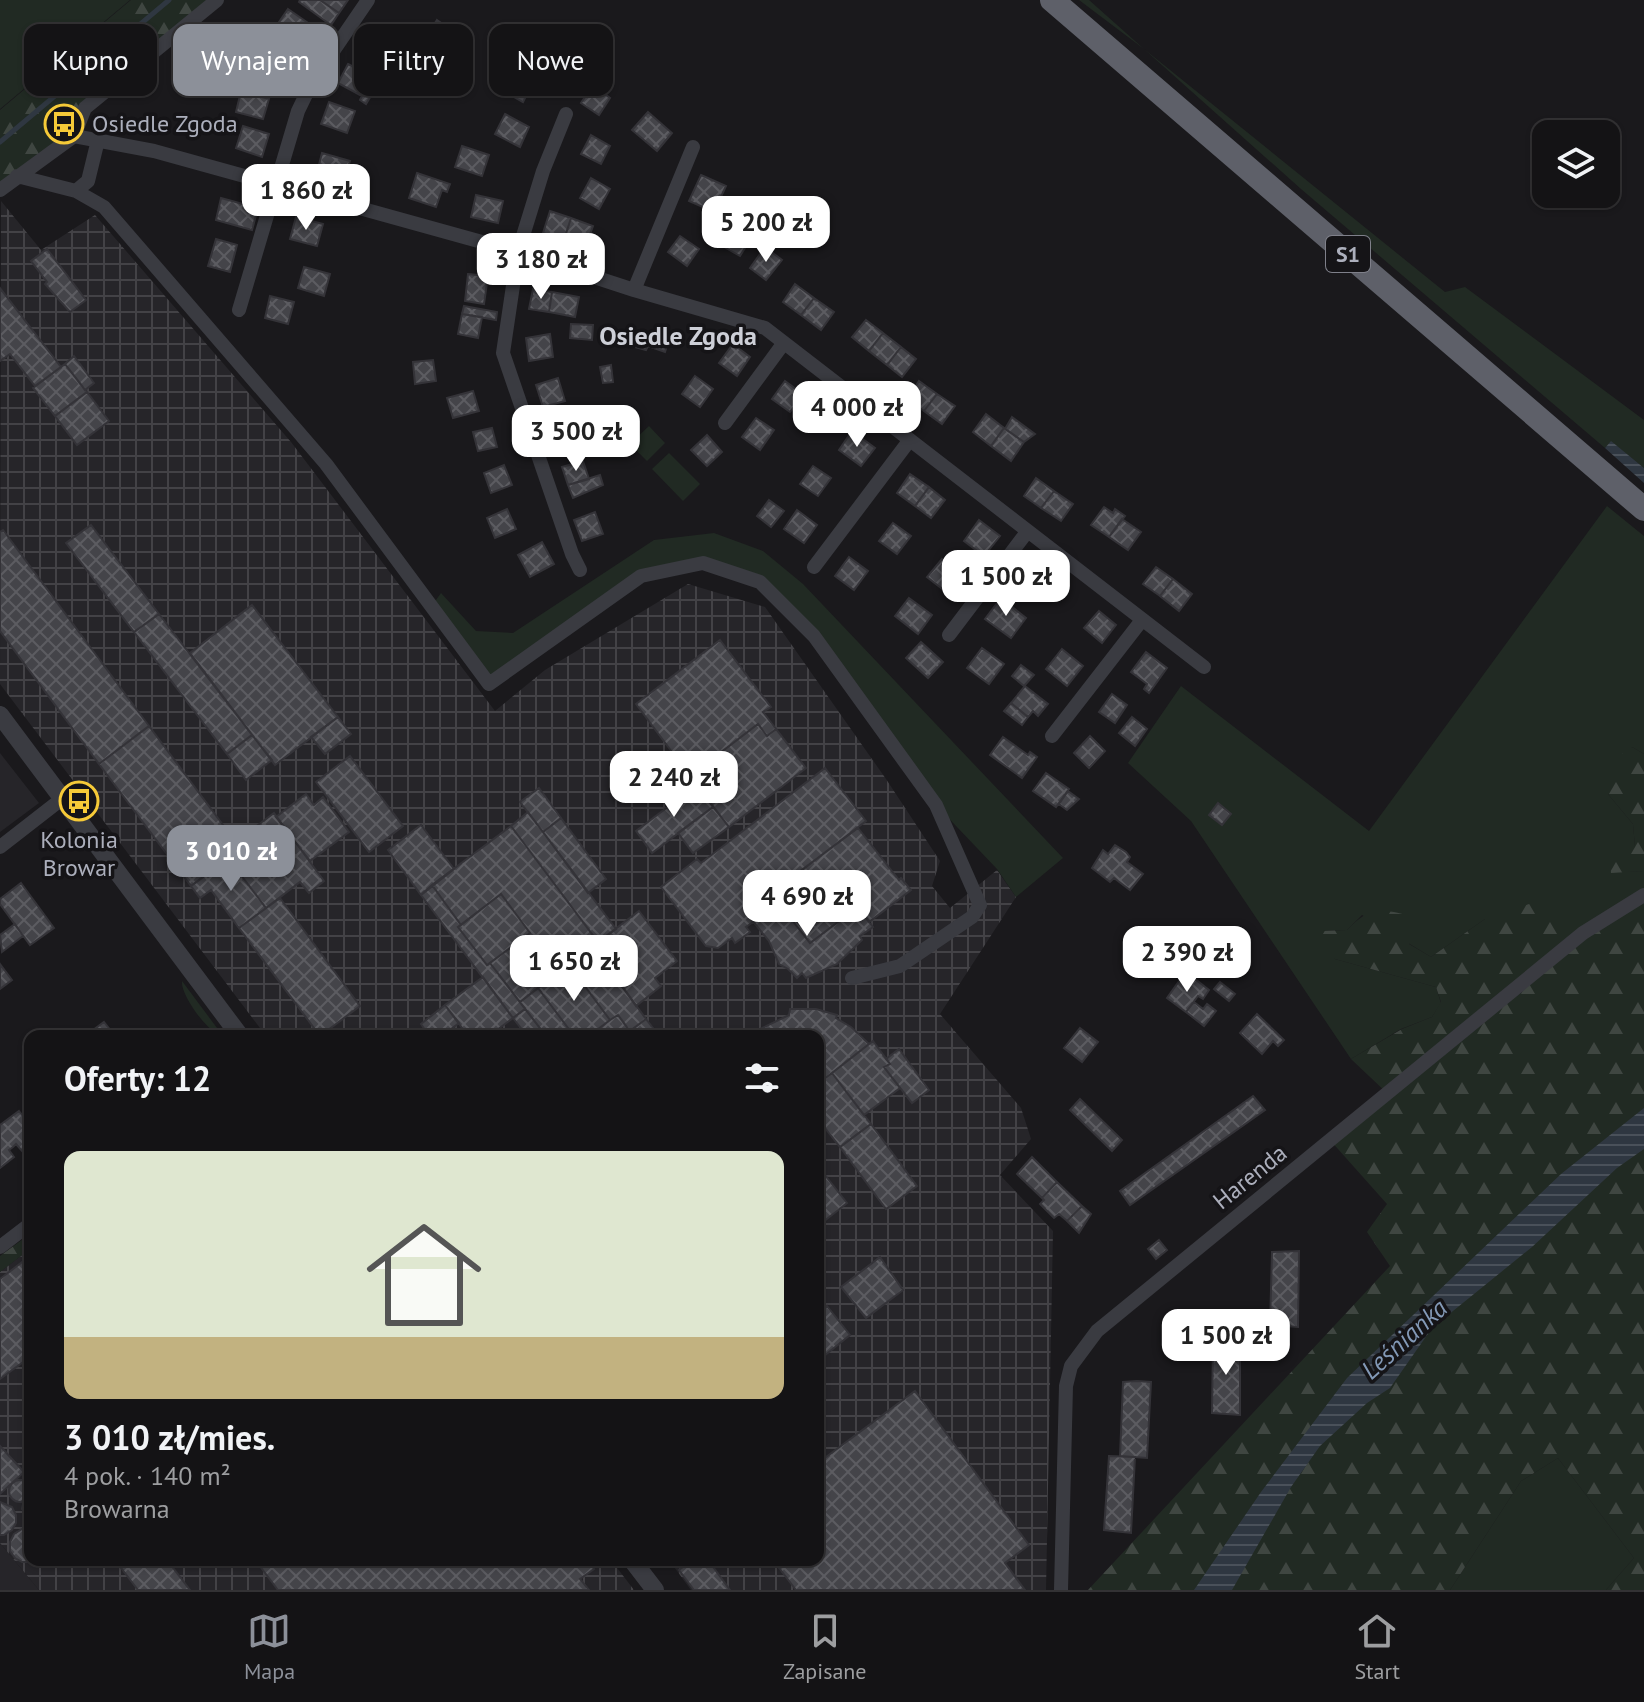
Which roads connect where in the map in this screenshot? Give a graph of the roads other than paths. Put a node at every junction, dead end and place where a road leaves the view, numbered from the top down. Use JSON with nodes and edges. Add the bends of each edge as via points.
{"nodes":[{"id":1,"x":217,"y":0,"type":"edge"},
{"id":2,"x":368,"y":0,"type":"edge"},
{"id":3,"x":1052,"y":0,"type":"edge"},
{"id":4,"x":566,"y":114,"type":"dead end"},
{"id":5,"x":74,"y":136,"type":"junction"},
{"id":6,"x":98,"y":140,"type":"junction"},
{"id":7,"x":693,"y":147,"type":"dead end"},
{"id":8,"x":17,"y":176,"type":"junction"},
{"id":9,"x":276,"y":186,"type":"junction"},
{"id":10,"x":0,"y":190,"type":"edge"},
{"id":11,"x":76,"y":191,"type":"junction"},
{"id":12,"x":518,"y":252,"type":"junction"},
{"id":13,"x":634,"y":290,"type":"junction"},
{"id":14,"x":239,"y":310,"type":"dead end"},
{"id":15,"x":783,"y":344,"type":"junction"},
{"id":16,"x":725,"y":423,"type":"dead end"},
{"id":17,"x":909,"y":441,"type":"junction"},
{"id":18,"x":1644,"y":509,"type":"edge"},
{"id":19,"x":1027,"y":532,"type":"junction"},
{"id":20,"x":814,"y":567,"type":"dead end"},
{"id":21,"x":580,"y":570,"type":"dead end"},
{"id":22,"x":1142,"y":620,"type":"junction"},
{"id":23,"x":949,"y":635,"type":"dead end"},
{"id":24,"x":1204,"y":667,"type":"dead end"},
{"id":25,"x":0,"y":715,"type":"edge"},
{"id":26,"x":1052,"y":736,"type":"dead end"},
{"id":27,"x":63,"y":798,"type":"junction"},
{"id":28,"x":0,"y":847,"type":"edge"},
{"id":29,"x":1644,"y":895,"type":"edge"},
{"id":30,"x":852,"y":978,"type":"dead end"},
{"id":31,"x":236,"y":1030,"type":"edge"},
{"id":32,"x":24,"y":1229,"type":"edge"},
{"id":33,"x":0,"y":1247,"type":"edge"},
{"id":34,"x":637,"y":1566,"type":"edge"},
{"id":35,"x":655,"y":1590,"type":"edge"},
{"id":36,"x":1061,"y":1590,"type":"edge"}],
"edges":[{"from":1,"to":5,"type":"street","via":[[85,108]]},
{"from":2,"to":9,"type":"street","via":[[312,82]]},
{"from":3,"to":18,"type":"highway","number":"S1"},
{"from":4,"to":12,"type":"street"},
{"from":5,"to":6,"type":"street"},
{"from":5,"to":8,"type":"street"},
{"from":6,"to":9,"type":"street"},
{"from":6,"to":11,"type":"street","via":[[88,181]]},
{"from":7,"to":13,"type":"street"},
{"from":8,"to":10,"type":"street"},
{"from":8,"to":11,"type":"street"},
{"from":9,"to":12,"type":"street"},
{"from":9,"to":14,"type":"street"},
{"from":11,"to":30,"type":"street","via":[[104,207],[326,464],[489,684],[641,576],[703,563],[760,582],[771,592],[814,636],[936,805],[980,905],[972,917],[900,966]]},
{"from":12,"to":13,"type":"street"},
{"from":12,"to":21,"type":"street","via":[[503,353]]},
{"from":13,"to":15,"type":"street","via":[[765,328]]},
{"from":15,"to":16,"type":"street"},
{"from":15,"to":17,"type":"street"},
{"from":17,"to":19,"type":"street"},
{"from":17,"to":20,"type":"street"},
{"from":19,"to":22,"type":"street"},
{"from":19,"to":23,"type":"street"},
{"from":22,"to":24,"type":"street"},
{"from":22,"to":26,"type":"street"},
{"from":25,"to":27,"type":"street"},
{"from":27,"to":28,"type":"street"},
{"from":27,"to":31,"type":"street"},
{"from":29,"to":36,"type":"street","name":"Harenda","via":[[1583,933],[1097,1331],[1071,1366],[1066,1386]]},
{"from":32,"to":33,"type":"street"},
{"from":34,"to":35,"type":"street"}]}
